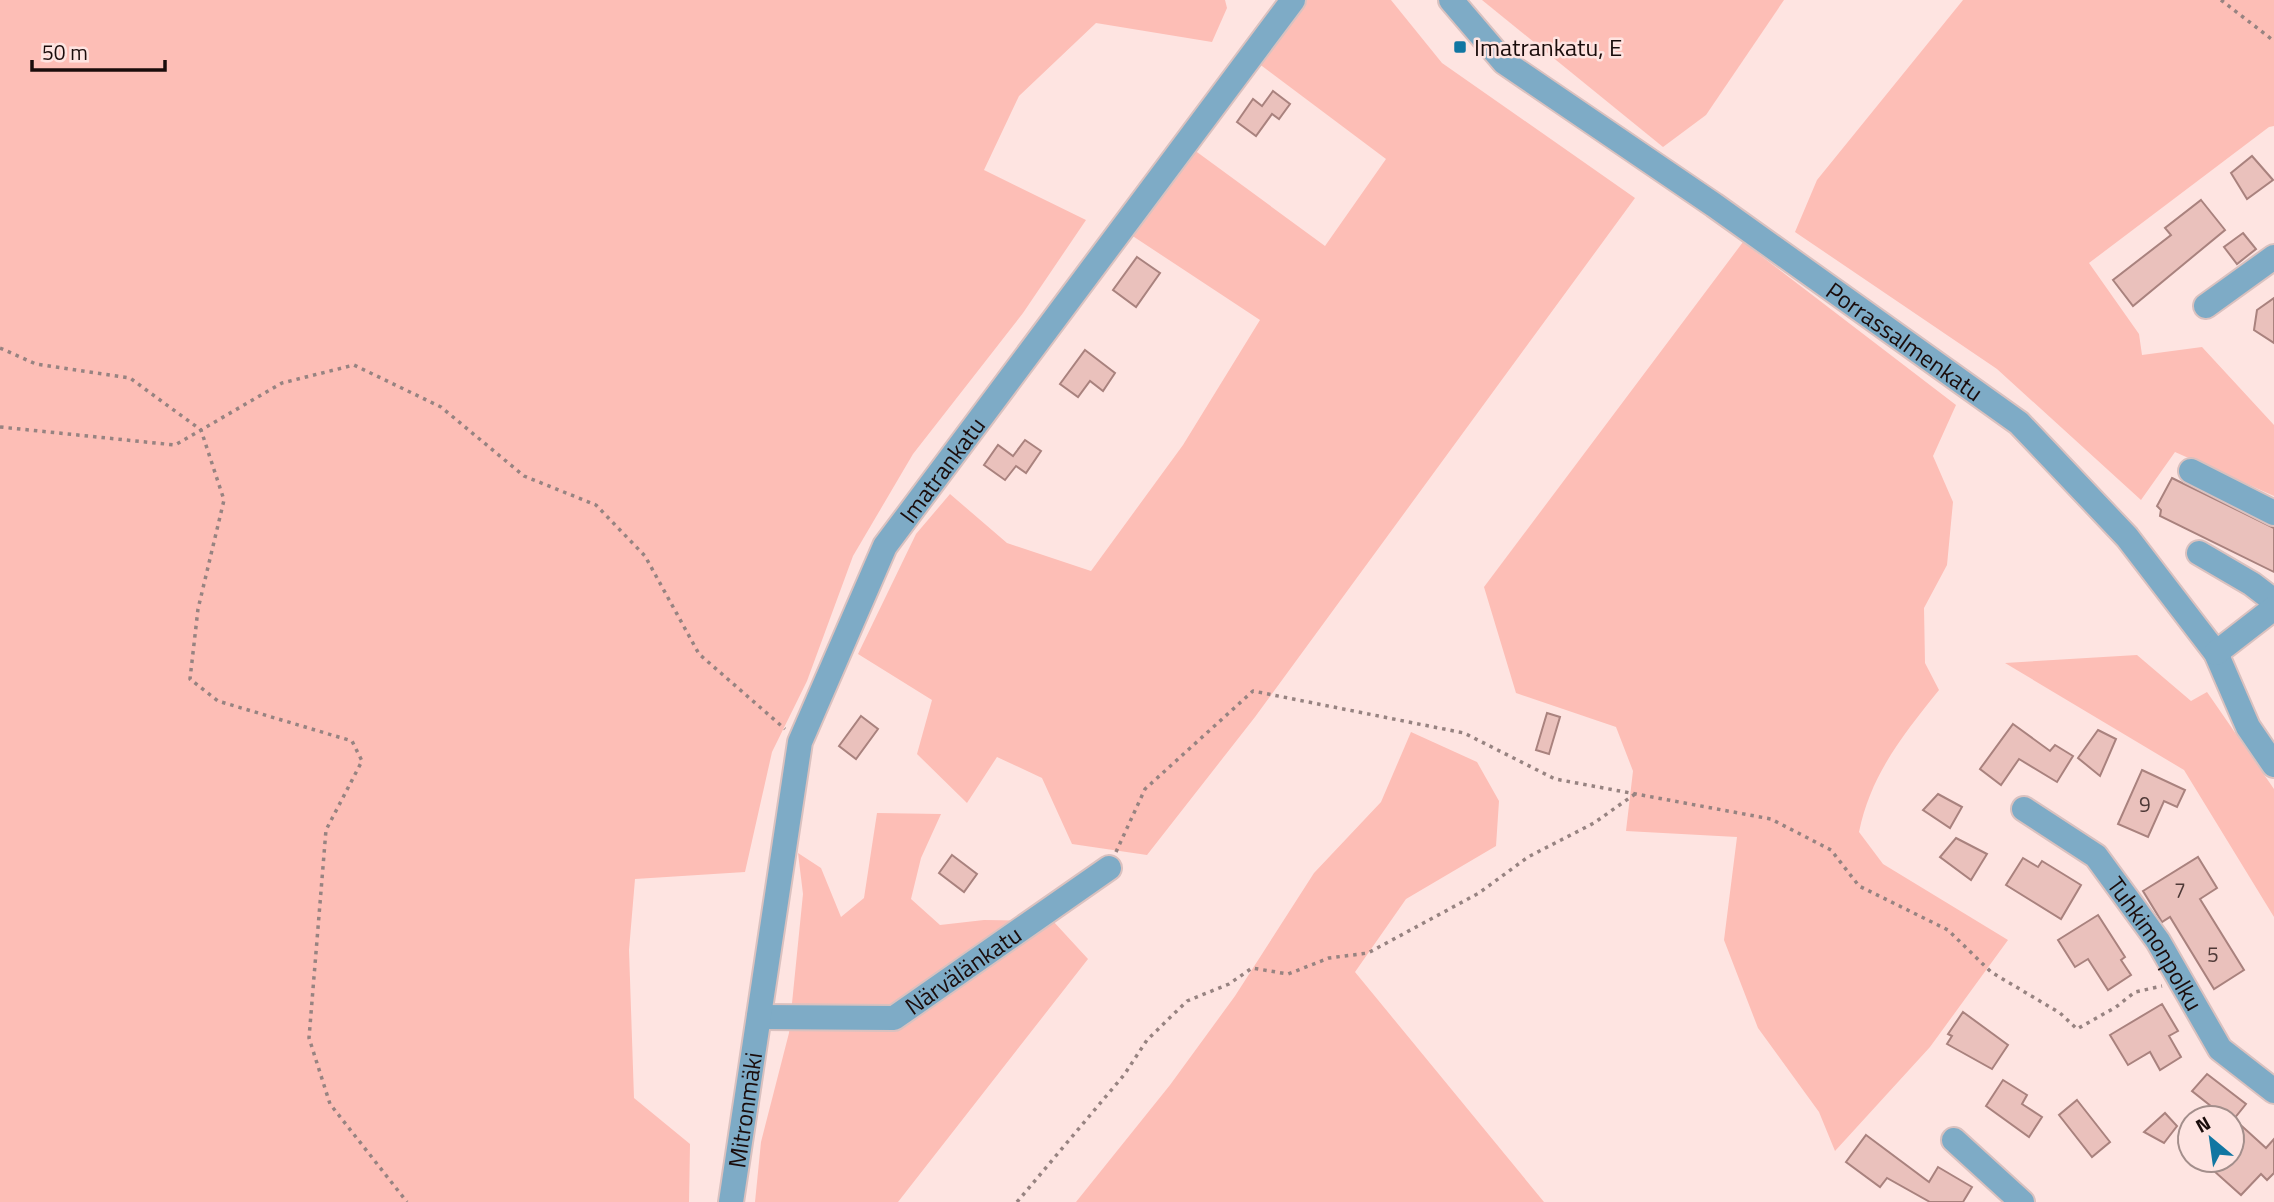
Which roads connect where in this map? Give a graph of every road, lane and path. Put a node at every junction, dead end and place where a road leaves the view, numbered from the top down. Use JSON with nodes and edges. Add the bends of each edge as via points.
{"nodes":[{"id":1,"x":1293,"y":0,"type":"edge"},
{"id":2,"x":1451,"y":0,"type":"edge"},
{"id":3,"x":2221,"y":0,"type":"edge"},
{"id":4,"x":2274,"y":41,"type":"edge"},
{"id":5,"x":2274,"y":257,"type":"edge"},
{"id":6,"x":2206,"y":306,"type":"dead end"},
{"id":7,"x":0,"y":348,"type":"edge"},
{"id":8,"x":0,"y":427,"type":"edge"},
{"id":9,"x":201,"y":430,"type":"junction"},
{"id":10,"x":2191,"y":471,"type":"dead end"},
{"id":11,"x":2274,"y":513,"type":"edge"},
{"id":12,"x":2199,"y":552,"type":"dead end"},
{"id":13,"x":2271,"y":595,"type":"edge"},
{"id":14,"x":2216,"y":653,"type":"junction"},
{"id":15,"x":800,"y":741,"type":"junction"},
{"id":16,"x":2274,"y":765,"type":"edge"},
{"id":17,"x":1635,"y":794,"type":"junction"},
{"id":18,"x":2024,"y":810,"type":"dead end"},
{"id":19,"x":1109,"y":868,"type":"joint"},
{"id":20,"x":2181,"y":982,"type":"junction"},
{"id":21,"x":759,"y":1017,"type":"junction"},
{"id":22,"x":2274,"y":1091,"type":"edge"},
{"id":23,"x":1954,"y":1140,"type":"dead end"},
{"id":24,"x":407,"y":1202,"type":"edge"},
{"id":25,"x":731,"y":1202,"type":"edge"},
{"id":26,"x":1017,"y":1202,"type":"edge"},
{"id":27,"x":2022,"y":1202,"type":"edge"}],
"edges":[{"from":1,"to":15,"type":"street","name":"Imatrankatu","via":[[885,546]]},
{"from":2,"to":14,"type":"street","name":"Porrassalmenkatu","via":[[1504,62],[2019,423],[2127,537]]},
{"from":3,"to":4,"type":"path"},
{"from":5,"to":6,"type":"street"},
{"from":7,"to":9,"type":"path","via":[[36,364],[130,378]]},
{"from":8,"to":9,"type":"path","via":[[174,445]]},
{"from":9,"to":15,"type":"path","via":[[282,383],[354,365],[441,407],[524,476],[596,505],[645,556],[699,654]]},
{"from":9,"to":24,"type":"path","via":[[224,500],[198,608],[190,678],[218,701],[352,741],[362,761],[326,830],[309,1038],[330,1104]]},
{"from":10,"to":11,"type":"street"},
{"from":12,"to":13,"type":"street"},
{"from":13,"to":14,"type":"street"},
{"from":14,"to":16,"type":"street","name":"Porrassalmenkatu","via":[[2248,727]]},
{"from":15,"to":21,"type":"street","name":"Imatrankatu"},
{"from":17,"to":19,"type":"path","via":[[1555,779],[1464,733],[1253,691],[1145,789]]},
{"from":17,"to":20,"type":"path","via":[[1771,819],[1832,850],[1860,886],[1948,930],[1991,972],[2060,1013],[2077,1029],[2135,992]]},
{"from":17,"to":26,"type":"path","via":[[1594,823],[1528,857],[1479,892],[1368,953],[1329,958],[1288,974],[1252,968],[1229,984],[1187,1000],[1147,1040]]},
{"from":18,"to":20,"type":"street","name":"Tuhkimonpolku","via":[[2096,856],[2158,941]]},
{"from":19,"to":21,"type":"street","name":"Närvälänkatu","via":[[894,1018]]},
{"from":20,"to":22,"type":"street","name":"Tuhkimonpolku","via":[[2220,1049]]},
{"from":21,"to":25,"type":"street","name":"Mitronmäki"},
{"from":23,"to":27,"type":"street"}]}
